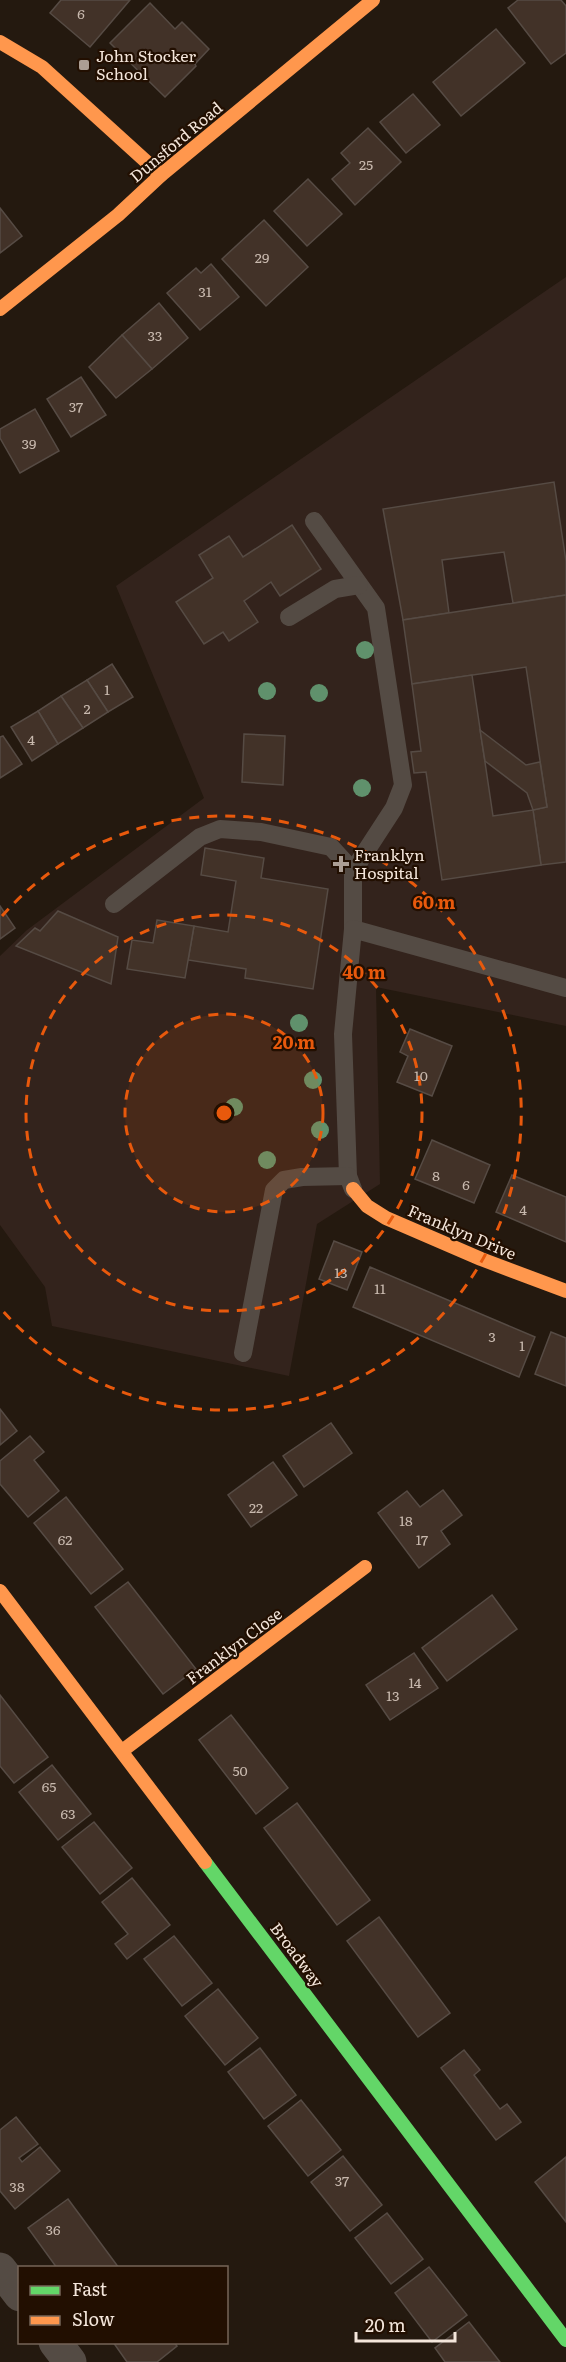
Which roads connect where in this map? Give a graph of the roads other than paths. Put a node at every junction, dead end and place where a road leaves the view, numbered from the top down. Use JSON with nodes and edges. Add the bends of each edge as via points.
{"nodes":[{"id":1,"x":373,"y":0,"type":"edge"},
{"id":2,"x":0,"y":42,"type":"edge"},
{"id":3,"x":161,"y":175,"type":"junction"},
{"id":4,"x":0,"y":309,"type":"edge"},
{"id":5,"x":314,"y":521,"type":"dead end"},
{"id":6,"x":359,"y":585,"type":"junction"},
{"id":7,"x":290,"y":617,"type":"dead end"},
{"id":8,"x":353,"y":871,"type":"junction"},
{"id":9,"x":114,"y":904,"type":"dead end"},
{"id":10,"x":353,"y":929,"type":"junction"},
{"id":11,"x":566,"y":988,"type":"edge"},
{"id":12,"x":350,"y":1183,"type":"junction"},
{"id":13,"x":566,"y":1291,"type":"edge"},
{"id":14,"x":243,"y":1353,"type":"dead end"},
{"id":15,"x":365,"y":1567,"type":"dead end"},
{"id":16,"x":0,"y":1591,"type":"edge"},
{"id":17,"x":122,"y":1751,"type":"junction"},
{"id":18,"x":0,"y":2269,"type":"edge"},
{"id":19,"x":18,"y":2292,"type":"edge"},
{"id":20,"x":566,"y":2340,"type":"edge"},
{"id":21,"x":56,"y":2344,"type":"edge"},
{"id":22,"x":70,"y":2362,"type":"edge"}],
"edges":[{"from":1,"to":3,"type":"street","name":"Dunsford Road"},
{"from":2,"to":3,"type":"street","via":[[42,68]]},
{"from":3,"to":4,"type":"street","name":"Dunsford Road","via":[[118,215]]},
{"from":5,"to":6,"type":"lane"},
{"from":6,"to":7,"type":"lane","via":[[335,589]]},
{"from":6,"to":8,"type":"lane","via":[[376,608],[402,785],[394,808]]},
{"from":8,"to":9,"type":"lane","via":[[332,847],[261,832],[220,829],[200,837]]},
{"from":8,"to":10,"type":"lane"},
{"from":10,"to":11,"type":"lane"},
{"from":10,"to":12,"type":"lane","via":[[343,1034]]},
{"from":12,"to":13,"type":"street","name":"Franklyn Drive","via":[[367,1206],[386,1218]]},
{"from":12,"to":14,"type":"lane","via":[[302,1177],[284,1180],[274,1190]]},
{"from":15,"to":17,"type":"street","name":"Franklyn Close"},
{"from":16,"to":17,"type":"street","name":"Broadway"},
{"from":17,"to":20,"type":"street","name":"Broadway"},
{"from":18,"to":19,"type":"street"},
{"from":21,"to":22,"type":"street"}]}
